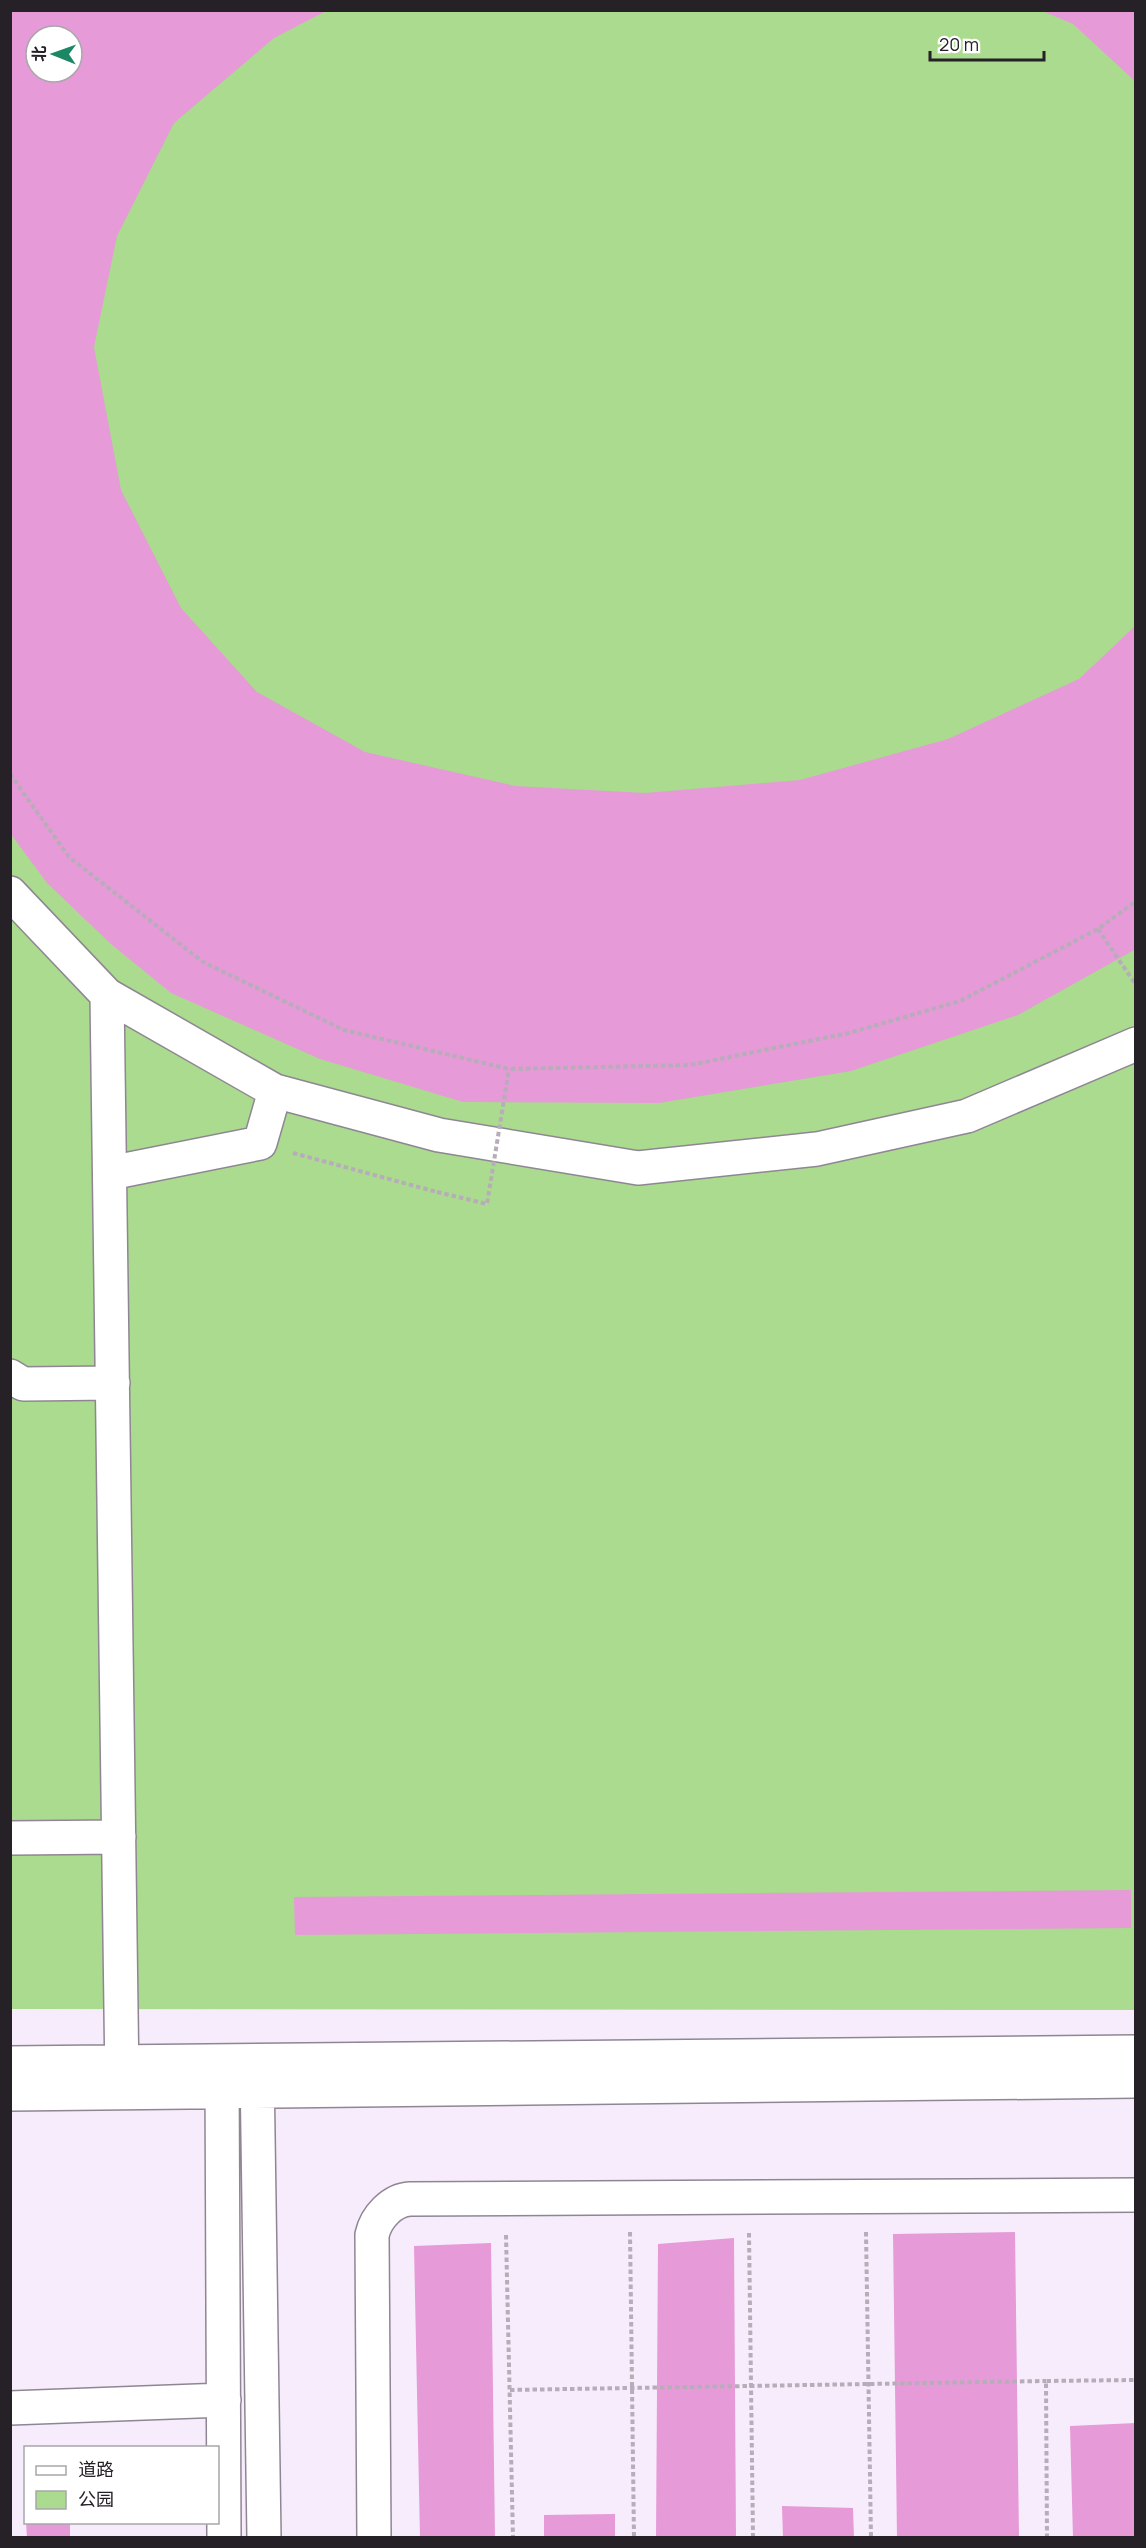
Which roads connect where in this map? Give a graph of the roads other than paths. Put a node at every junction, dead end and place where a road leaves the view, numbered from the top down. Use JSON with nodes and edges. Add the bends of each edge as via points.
{"nodes":[{"id":1,"x":10,"y":893,"type":"edge"},
{"id":2,"x":107,"y":996,"type":"junction"},
{"id":3,"x":1136,"y":1044,"type":"edge"},
{"id":4,"x":275,"y":1091,"type":"junction"},
{"id":5,"x":110,"y":1173,"type":"junction"},
{"id":6,"x":10,"y":1376,"type":"edge"},
{"id":7,"x":112,"y":1383,"type":"junction"},
{"id":8,"x":118,"y":1837,"type":"junction"},
{"id":9,"x":10,"y":1838,"type":"edge"},
{"id":10,"x":1136,"y":2052,"type":"edge"},
{"id":11,"x":10,"y":2063,"type":"edge"},
{"id":12,"x":257,"y":2075,"type":"junction"},
{"id":13,"x":222,"y":2076,"type":"junction"},
{"id":14,"x":122,"y":2077,"type":"junction"},
{"id":15,"x":1136,"y":2081,"type":"edge"},
{"id":16,"x":10,"y":2094,"type":"edge"},
{"id":17,"x":1136,"y":2195,"type":"edge"},
{"id":18,"x":224,"y":2400,"type":"junction"},
{"id":19,"x":10,"y":2408,"type":"edge"},
{"id":20,"x":225,"y":2538,"type":"edge"},
{"id":21,"x":264,"y":2538,"type":"edge"},
{"id":22,"x":374,"y":2538,"type":"edge"}],
"edges":[{"from":1,"to":2,"type":"street"},
{"from":2,"to":4,"type":"street"},
{"from":2,"to":5,"type":"street"},
{"from":3,"to":4,"type":"street","via":[[967,1116],[817,1149],[638,1168],[439,1135]]},
{"from":4,"to":5,"type":"street","via":[[260,1143]]},
{"from":5,"to":7,"type":"street"},
{"from":6,"to":7,"type":"street","via":[[23,1384]]},
{"from":7,"to":8,"type":"street"},
{"from":8,"to":9,"type":"street"},
{"from":8,"to":14,"type":"street"},
{"from":10,"to":12,"type":"street"},
{"from":11,"to":14,"type":"street"},
{"from":12,"to":13,"type":"street"},
{"from":12,"to":15,"type":"street"},
{"from":12,"to":21,"type":"street"},
{"from":13,"to":14,"type":"street"},
{"from":13,"to":18,"type":"street"},
{"from":14,"to":16,"type":"street"},
{"from":17,"to":22,"type":"street","via":[[404,2200],[388,2209],[374,2228]]},
{"from":18,"to":19,"type":"street"},
{"from":18,"to":20,"type":"street"}]}
